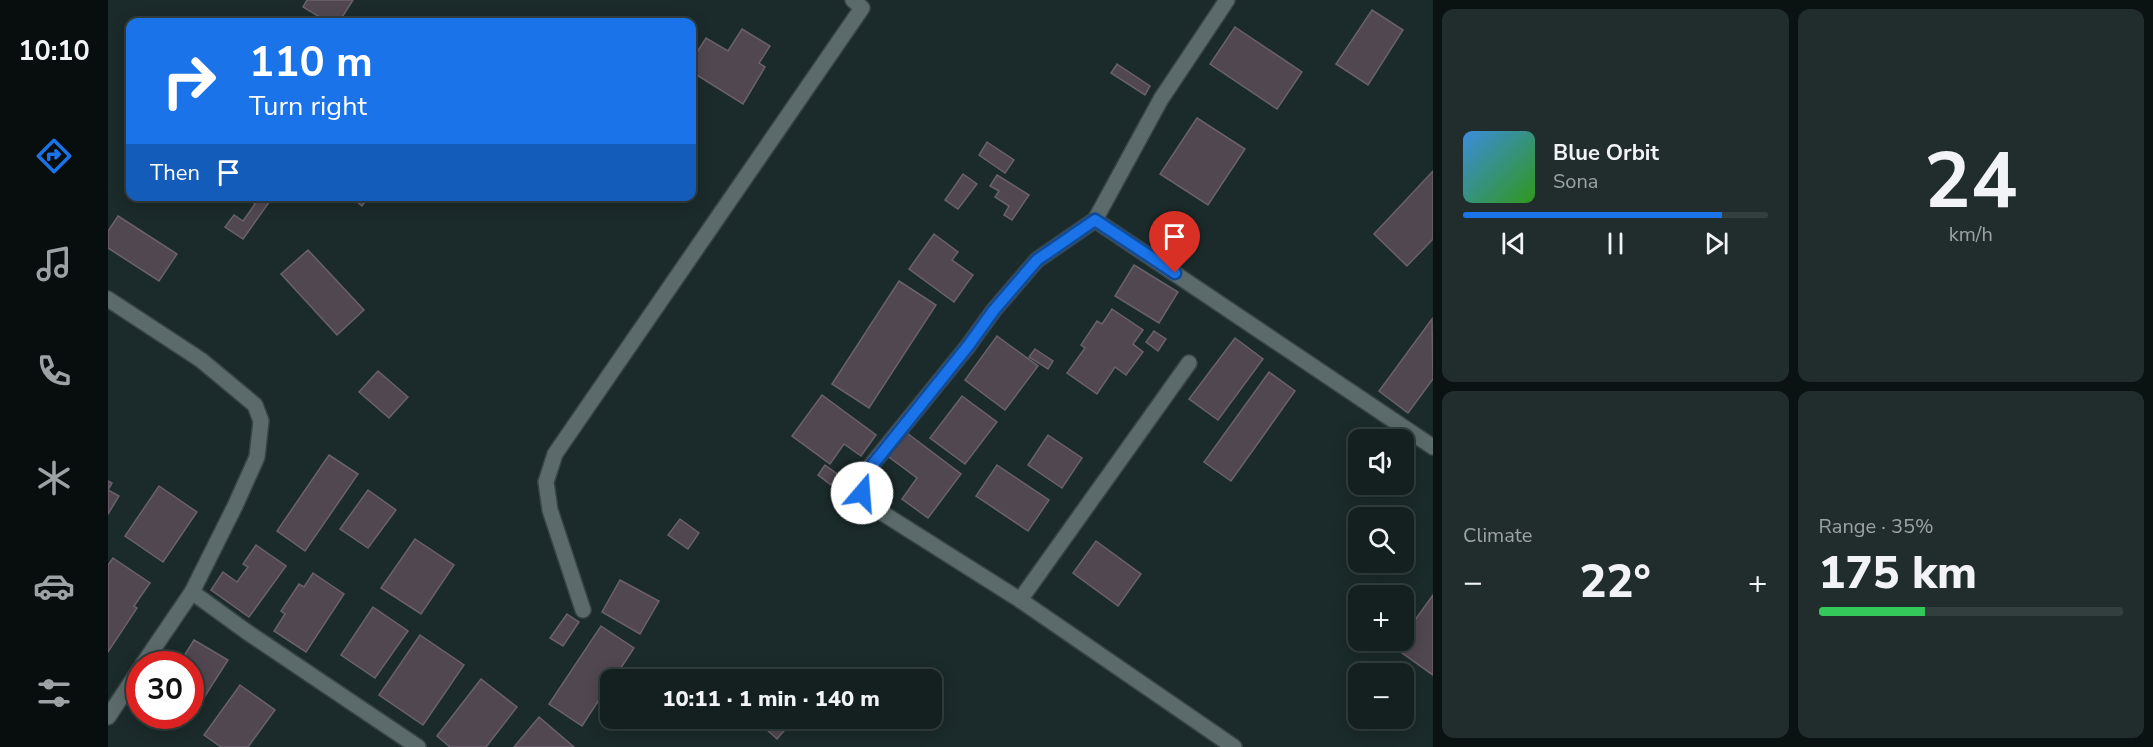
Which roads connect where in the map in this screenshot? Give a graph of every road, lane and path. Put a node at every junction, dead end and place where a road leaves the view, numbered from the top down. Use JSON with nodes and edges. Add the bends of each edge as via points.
{"nodes":[{"id":1,"x":853,"y":0,"type":"edge"},
{"id":2,"x":1227,"y":0,"type":"edge"},
{"id":3,"x":1095,"y":220,"type":"junction"},
{"id":4,"x":108,"y":299,"type":"edge"},
{"id":5,"x":1188,"y":363,"type":"dead end"},
{"id":6,"x":1433,"y":447,"type":"edge"},
{"id":7,"x":192,"y":592,"type":"junction"},
{"id":8,"x":1020,"y":600,"type":"junction"},
{"id":9,"x":583,"y":610,"type":"dead end"},
{"id":10,"x":152,"y":651,"type":"edge"},
{"id":11,"x":126,"y":690,"type":"edge"},
{"id":12,"x":108,"y":717,"type":"edge"},
{"id":13,"x":418,"y":747,"type":"edge"},
{"id":14,"x":1234,"y":747,"type":"edge"}],
"edges":[{"from":1,"to":9,"type":"street","via":[[862,8],[555,454],[546,482],[550,510]]},
{"from":2,"to":3,"type":"street","via":[[1161,99]]},
{"from":3,"to":6,"type":"street"},
{"from":3,"to":8,"type":"street","via":[[1037,260],[994,310],[866,473],[862,493],[876,509]]},
{"from":4,"to":7,"type":"street","via":[[201,360],[255,405],[261,421],[257,457]]},
{"from":5,"to":8,"type":"street"},
{"from":7,"to":10,"type":"street"},
{"from":7,"to":13,"type":"street"},
{"from":8,"to":14,"type":"street"},
{"from":11,"to":12,"type":"street"}]}
